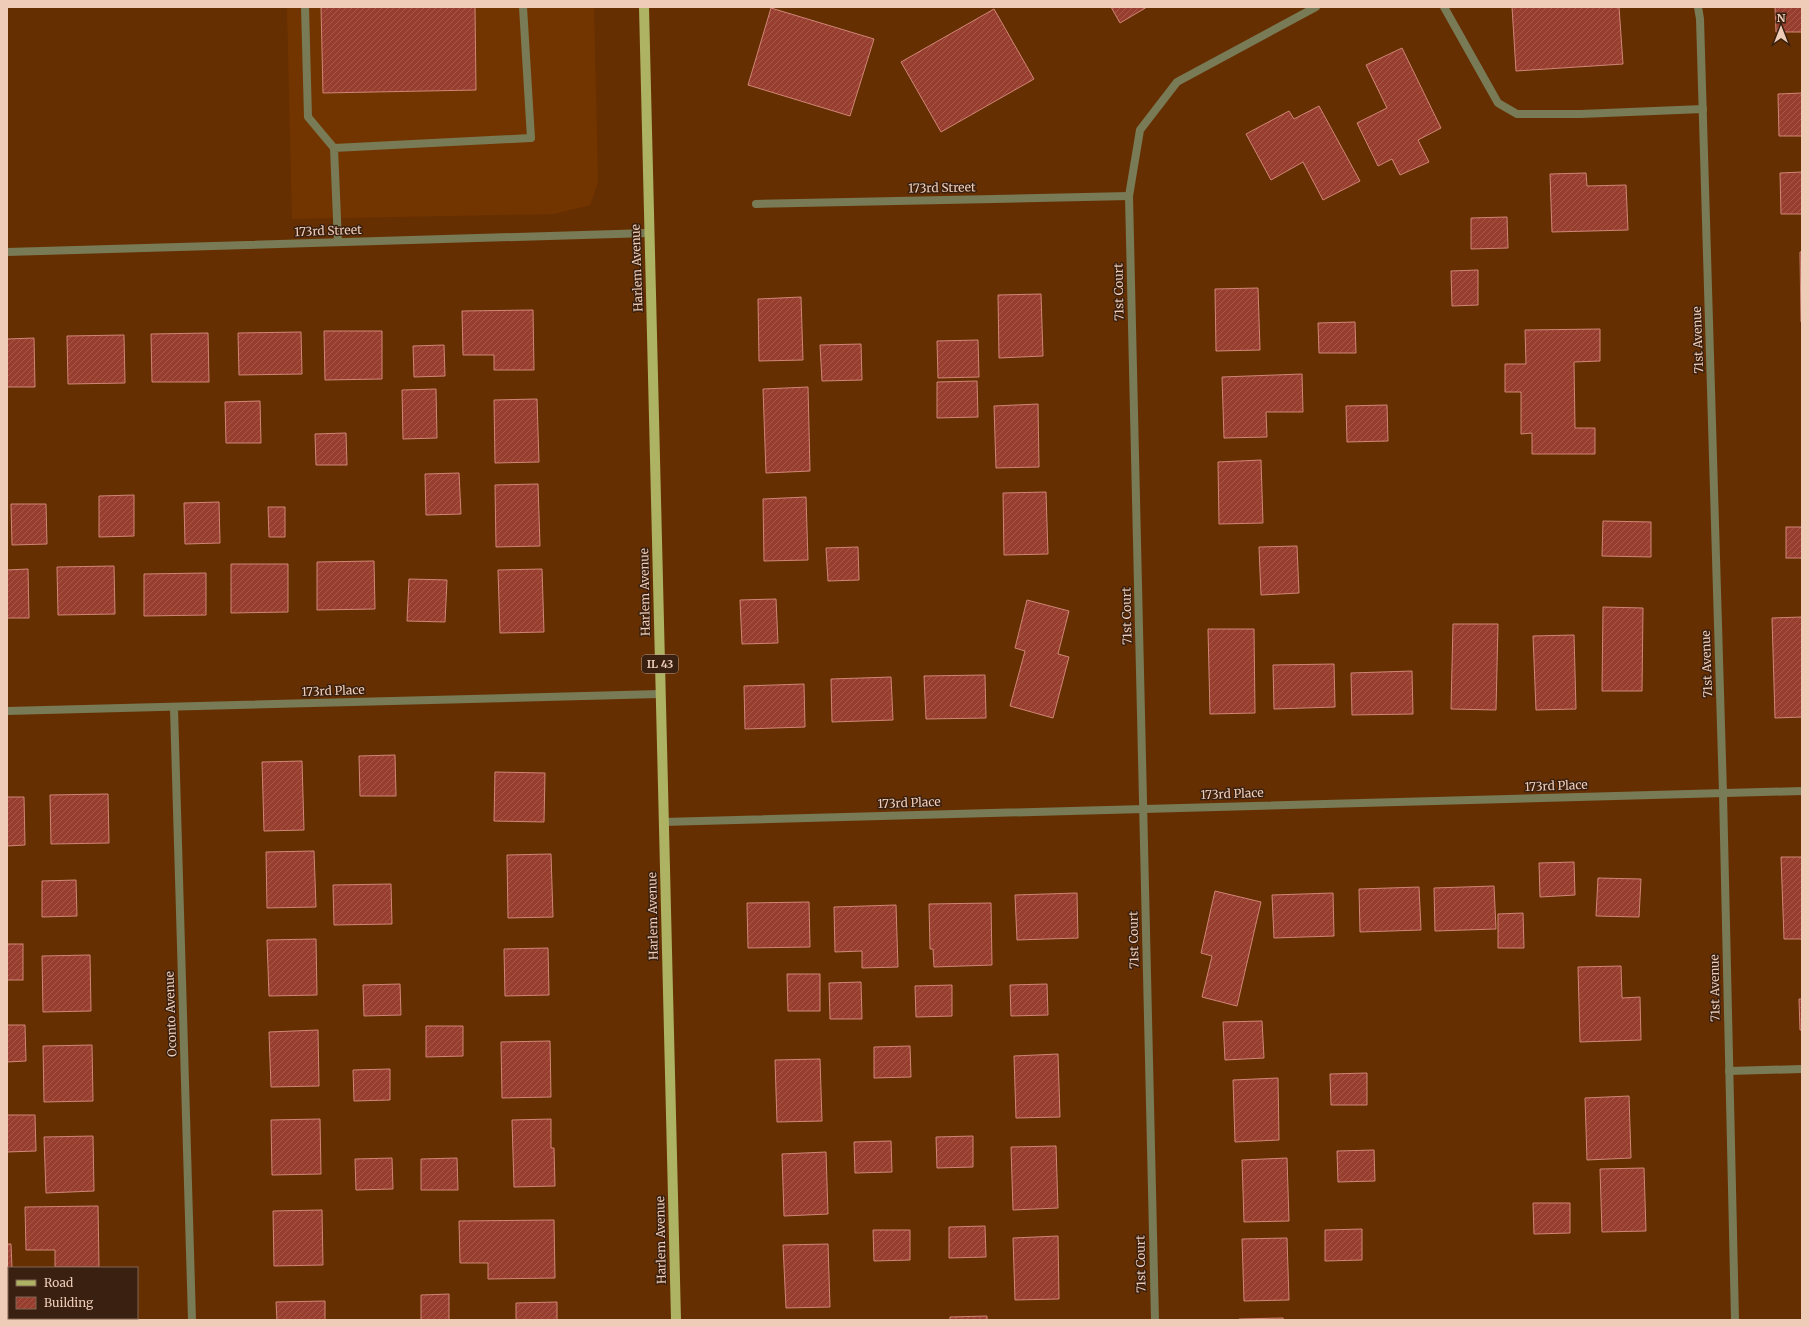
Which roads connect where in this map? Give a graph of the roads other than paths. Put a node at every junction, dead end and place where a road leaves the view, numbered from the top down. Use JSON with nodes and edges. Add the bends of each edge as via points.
{"nodes":[{"id":1,"x":305,"y":7,"type":"edge"},
{"id":2,"x":523,"y":7,"type":"edge"},
{"id":3,"x":644,"y":7,"type":"edge"},
{"id":4,"x":1316,"y":7,"type":"edge"},
{"id":5,"x":1444,"y":7,"type":"edge"},
{"id":6,"x":1698,"y":7,"type":"edge"},
{"id":7,"x":1703,"y":109,"type":"junction"},
{"id":8,"x":334,"y":148,"type":"junction"},
{"id":9,"x":1129,"y":196,"type":"junction"},
{"id":10,"x":756,"y":204,"type":"dead end"},
{"id":11,"x":649,"y":233,"type":"junction"},
{"id":12,"x":338,"y":242,"type":"junction"},
{"id":13,"x":7,"y":252,"type":"edge"},
{"id":14,"x":660,"y":694,"type":"junction"},
{"id":15,"x":174,"y":708,"type":"junction"},
{"id":16,"x":7,"y":711,"type":"edge"},
{"id":17,"x":1802,"y":791,"type":"edge"},
{"id":18,"x":1723,"y":793,"type":"junction"},
{"id":19,"x":1143,"y":809,"type":"junction"},
{"id":20,"x":664,"y":822,"type":"junction"},
{"id":21,"x":1802,"y":1069,"type":"edge"},
{"id":22,"x":1729,"y":1071,"type":"junction"},
{"id":23,"x":192,"y":1320,"type":"edge"},
{"id":24,"x":676,"y":1320,"type":"edge"},
{"id":25,"x":1154,"y":1320,"type":"edge"},
{"id":26,"x":1734,"y":1320,"type":"edge"}],
"edges":[{"from":1,"to":8,"type":"street","via":[[308,117]]},
{"from":2,"to":8,"type":"street","via":[[531,138]]},
{"from":3,"to":11,"type":"main road","name":"Harlem Avenue","number":"IL 43"},
{"from":4,"to":9,"type":"street","name":"71st Court","via":[[1177,82],[1140,130]]},
{"from":5,"to":7,"type":"street","via":[[1498,103],[1516,114]]},
{"from":6,"to":7,"type":"street","name":"71st Avenue"},
{"from":7,"to":18,"type":"street","name":"71st Avenue"},
{"from":8,"to":12,"type":"street"},
{"from":9,"to":10,"type":"street","name":"173rd Street"},
{"from":9,"to":19,"type":"street","name":"71st Court"},
{"from":11,"to":12,"type":"street","name":"173rd Street"},
{"from":11,"to":14,"type":"main road","name":"Harlem Avenue","number":"IL 43"},
{"from":12,"to":13,"type":"street","name":"173rd Street"},
{"from":14,"to":15,"type":"street","name":"173rd Place"},
{"from":14,"to":20,"type":"main road","name":"Harlem Avenue","number":"IL 43"},
{"from":15,"to":16,"type":"street","name":"173rd Place"},
{"from":15,"to":23,"type":"street","name":"Oconto Avenue"},
{"from":17,"to":18,"type":"street","name":"173rd Place"},
{"from":18,"to":19,"type":"street","name":"173rd Place"},
{"from":18,"to":22,"type":"street","name":"71st Avenue"},
{"from":19,"to":20,"type":"street","name":"173rd Place"},
{"from":19,"to":25,"type":"street","name":"71st Court"},
{"from":20,"to":24,"type":"main road","name":"Harlem Avenue","number":"IL 43"},
{"from":21,"to":22,"type":"street"},
{"from":22,"to":26,"type":"street","name":"71st Avenue"}]}
